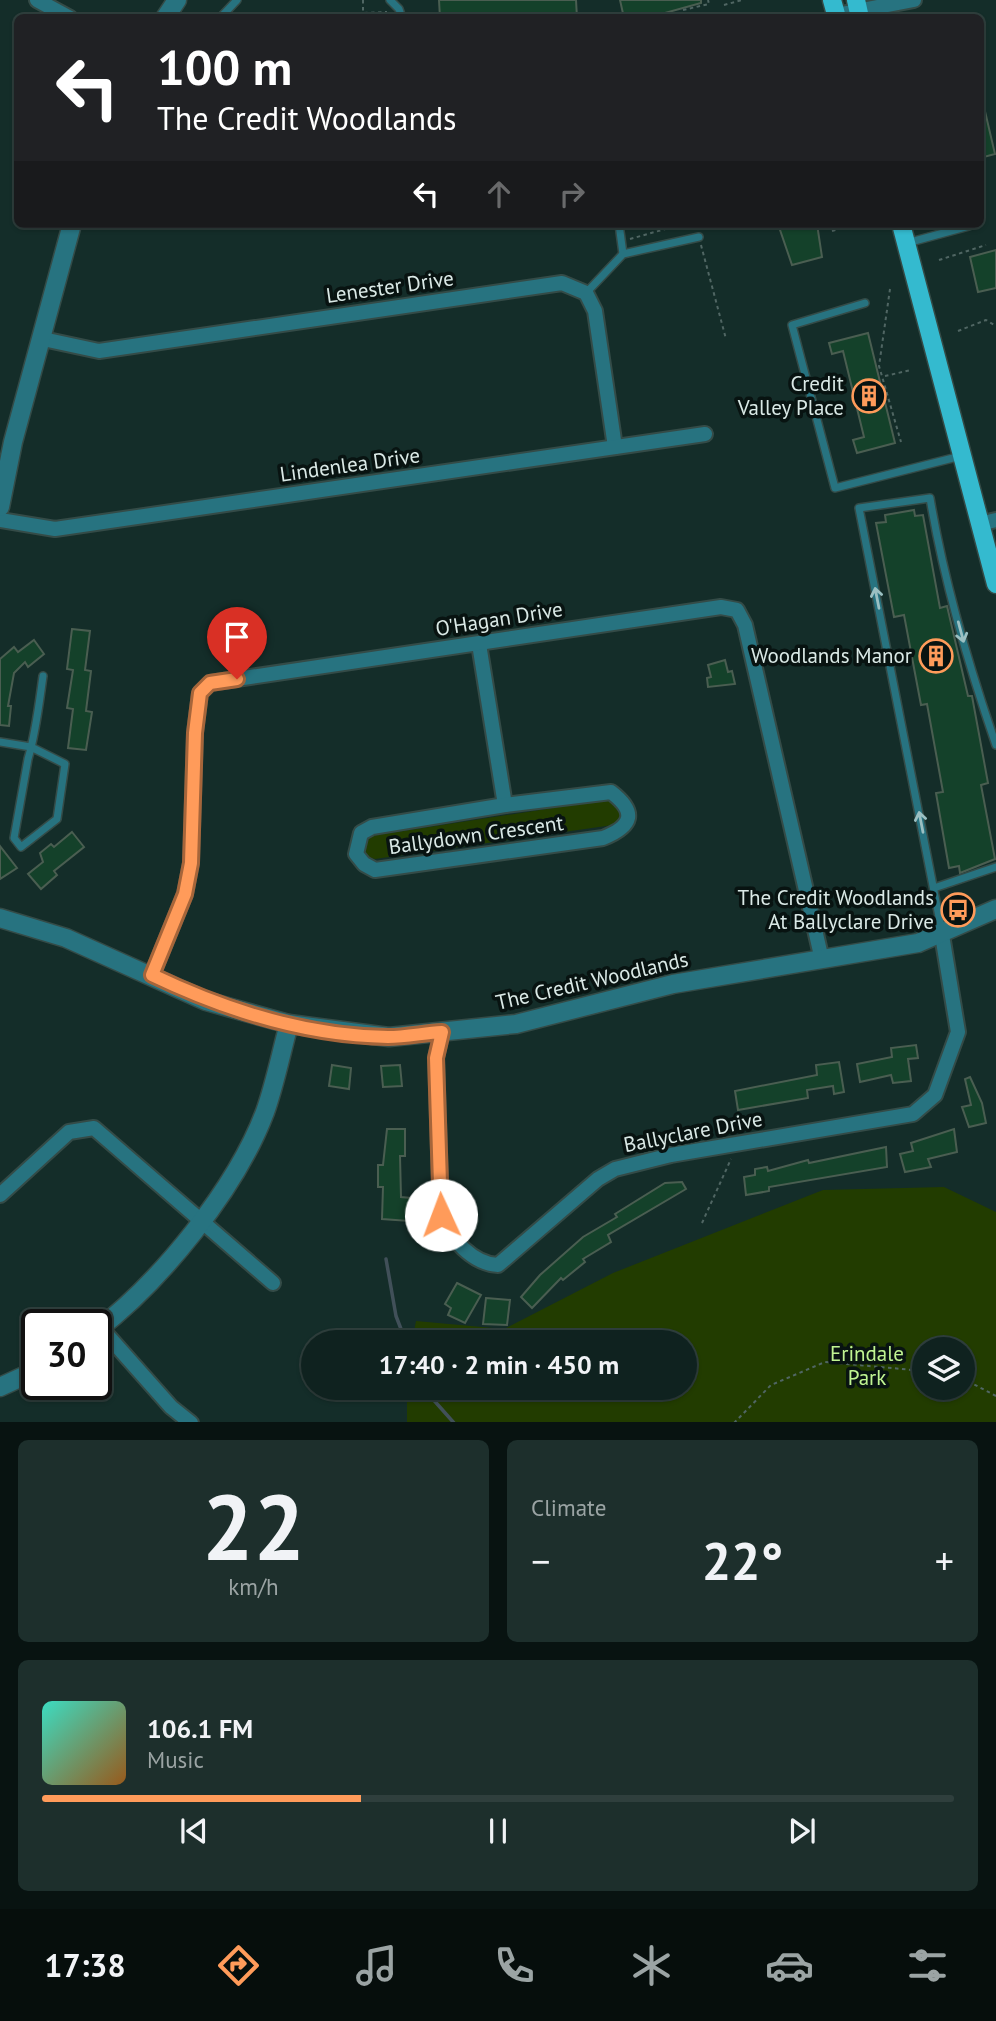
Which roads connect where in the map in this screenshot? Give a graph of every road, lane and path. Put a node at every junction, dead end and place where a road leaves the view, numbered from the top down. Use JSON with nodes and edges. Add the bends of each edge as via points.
{"nodes":[{"id":1,"x":37,"y":0,"type":"edge"},
{"id":2,"x":237,"y":0,"type":"edge"},
{"id":3,"x":363,"y":0,"type":"edge"},
{"id":4,"x":390,"y":0,"type":"edge"},
{"id":5,"x":708,"y":0,"type":"edge"},
{"id":6,"x":743,"y":0,"type":"edge"},
{"id":7,"x":914,"y":0,"type":"edge"},
{"id":8,"x":724,"y":5,"type":"dead end"},
{"id":9,"x":400,"y":9,"type":"junction"},
{"id":10,"x":683,"y":10,"type":"dead end"},
{"id":11,"x":858,"y":10,"type":"edge"},
{"id":12,"x":835,"y":11,"type":"edge"},
{"id":13,"x":63,"y":14,"type":"edge"},
{"id":14,"x":224,"y":14,"type":"edge"},
{"id":15,"x":401,"y":14,"type":"edge"},
{"id":16,"x":71,"y":228,"type":"edge"},
{"id":17,"x":620,"y":228,"type":"edge"},
{"id":18,"x":669,"y":228,"type":"edge"},
{"id":19,"x":842,"y":228,"type":"edge"},
{"id":20,"x":902,"y":228,"type":"edge"},
{"id":21,"x":962,"y":228,"type":"edge"},
{"id":22,"x":832,"y":231,"type":"dead end"},
{"id":23,"x":699,"y":237,"type":"joint"},
{"id":24,"x":623,"y":241,"type":"junction"},
{"id":25,"x":906,"y":243,"type":"junction"},
{"id":26,"x":986,"y":245,"type":"dead end"},
{"id":27,"x":623,"y":254,"type":"junction"},
{"id":28,"x":939,"y":260,"type":"dead end"},
{"id":29,"x":890,"y":289,"type":"dead end"},
{"id":30,"x":586,"y":293,"type":"junction"},
{"id":31,"x":865,"y":303,"type":"dead end"},
{"id":32,"x":996,"y":326,"type":"edge"},
{"id":33,"x":958,"y":331,"type":"dead end"},
{"id":34,"x":43,"y":339,"type":"junction"},
{"id":35,"x":726,"y":339,"type":"dead end"},
{"id":36,"x":911,"y":369,"type":"dead end"},
{"id":37,"x":884,"y":376,"type":"junction"},
{"id":38,"x":705,"y":434,"type":"dead end"},
{"id":39,"x":7,"y":442,"type":"edge"},
{"id":40,"x":901,"y":442,"type":"dead end"},
{"id":41,"x":615,"y":447,"type":"junction"},
{"id":42,"x":962,"y":456,"type":"junction"},
{"id":43,"x":0,"y":507,"type":"edge"},
{"id":44,"x":0,"y":520,"type":"edge"},
{"id":45,"x":988,"y":522,"type":"edge"},
{"id":46,"x":996,"y":584,"type":"edge"},
{"id":47,"x":478,"y":644,"type":"junction"},
{"id":48,"x":43,"y":676,"type":"dead end"},
{"id":49,"x":0,"y":742,"type":"edge"},
{"id":50,"x":996,"y":745,"type":"edge"},
{"id":51,"x":31,"y":747,"type":"junction"},
{"id":52,"x":505,"y":804,"type":"junction"},
{"id":53,"x":996,"y":867,"type":"edge"},
{"id":54,"x":934,"y":888,"type":"junction"},
{"id":55,"x":996,"y":909,"type":"edge"},
{"id":56,"x":0,"y":918,"type":"edge"},
{"id":57,"x":942,"y":934,"type":"junction"},
{"id":58,"x":822,"y":960,"type":"junction"},
{"id":59,"x":152,"y":975,"type":"junction"},
{"id":60,"x":289,"y":1024,"type":"junction"},
{"id":61,"x":442,"y":1032,"type":"junction"},
{"id":62,"x":737,"y":1145,"type":"junction"},
{"id":63,"x":0,"y":1195,"type":"edge"},
{"id":64,"x":202,"y":1223,"type":"junction"},
{"id":65,"x":702,"y":1223,"type":"dead end"},
{"id":66,"x":273,"y":1283,"type":"dead end"},
{"id":67,"x":112,"y":1319,"type":"edge"},
{"id":68,"x":112,"y":1345,"type":"edge"},
{"id":69,"x":912,"y":1370,"type":"edge"},
{"id":70,"x":21,"y":1377,"type":"edge"},
{"id":71,"x":975,"y":1385,"type":"edge"},
{"id":72,"x":0,"y":1387,"type":"edge"},
{"id":73,"x":996,"y":1396,"type":"edge"},
{"id":74,"x":190,"y":1422,"type":"edge"},
{"id":75,"x":735,"y":1422,"type":"edge"}],
"edges":[{"from":1,"to":13,"type":"street"},
{"from":2,"to":14,"type":"lane"},
{"from":3,"to":9,"type":"path","via":[[363,13]]},
{"from":4,"to":9,"type":"lane"},
{"from":5,"to":10,"type":"path","via":[[709,4]]},
{"from":6,"to":8,"type":"path"},
{"from":7,"to":11,"type":"street"},
{"from":9,"to":15,"type":"lane"},
{"from":11,"to":12,"type":"street"},
{"from":16,"to":34,"type":"street"},
{"from":17,"to":24,"type":"lane"},
{"from":18,"to":24,"type":"path"},
{"from":19,"to":22,"type":"path"},
{"from":20,"to":25,"type":"main road"},
{"from":21,"to":25,"type":"lane"},
{"from":23,"to":27,"type":"lane"},
{"from":23,"to":35,"type":"path"},
{"from":24,"to":27,"type":"lane"},
{"from":25,"to":42,"type":"main road"},
{"from":26,"to":28,"type":"path"},
{"from":27,"to":30,"type":"lane"},
{"from":29,"to":37,"type":"path","via":[[879,366]]},
{"from":30,"to":34,"type":"street","name":"Lenester Drive","via":[[562,283],[99,351]]},
{"from":30,"to":41,"type":"street","via":[[595,311]]},
{"from":31,"to":42,"type":"lane","via":[[792,325],[835,488]]},
{"from":32,"to":33,"type":"path","via":[[986,320]]},
{"from":34,"to":39,"type":"street"},
{"from":36,"to":37,"type":"path"},
{"from":37,"to":40,"type":"path"},
{"from":38,"to":41,"type":"street","name":"Lindenlea Drive"},
{"from":39,"to":43,"type":"street"},
{"from":41,"to":44,"type":"street","name":"Lindenlea Drive","via":[[55,529]]},
{"from":42,"to":45,"type":"main road"},
{"from":45,"to":46,"type":"main road"},
{"from":47,"to":52,"type":"street","name":"Ballydown Crescent"},
{"from":47,"to":58,"type":"street","name":"O'Hagan Drive","via":[[721,607],[737,610],[745,625]]},
{"from":47,"to":59,"type":"street","name":"O'Hagan Drive","via":[[210,683],[200,693],[191,863],[185,894]]},
{"from":48,"to":51,"type":"lane"},
{"from":49,"to":51,"type":"lane"},
{"from":54,"to":50,"type":"lane","one_way":true,"via":[[859,508],[930,498],[938,545]]},
{"from":51,"to":51,"type":"lane","via":[[65,764],[57,819],[21,847],[15,838]]},
{"from":52,"to":52,"type":"street","name":"Ballydown Crescent","via":[[372,827],[361,833],[356,854],[375,870],[603,838],[619,832],[629,813],[611,792]]},
{"from":53,"to":54,"type":"lane"},
{"from":54,"to":57,"type":"lane"},
{"from":55,"to":57,"type":"street","name":"The Credit Woodlands"},
{"from":56,"to":59,"type":"street","name":"The Credit Woodlands","via":[[66,938]]},
{"from":57,"to":58,"type":"street","name":"The Credit Woodlands","via":[[918,943]]},
{"from":57,"to":62,"type":"street","name":"Ballyclare Drive","via":[[958,1032],[935,1095],[926,1106],[914,1114]]},
{"from":58,"to":61,"type":"street","name":"The Credit Woodlands","via":[[673,984],[516,1024]]},
{"from":59,"to":60,"type":"street","name":"The Credit Woodlands","via":[[206,1001]]},
{"from":60,"to":61,"type":"street","name":"The Credit Woodlands","via":[[389,1037]]},
{"from":60,"to":64,"type":"street","via":[[264,1113]]},
{"from":61,"to":62,"type":"street","name":"Ballyclare Drive","via":[[436,1058],[441,1215],[450,1233],[480,1261],[505,1262],[615,1169]]},
{"from":62,"to":65,"type":"path"},
{"from":63,"to":64,"type":"street","via":[[69,1132],[94,1128]]},
{"from":64,"to":66,"type":"street"},
{"from":64,"to":67,"type":"street"},
{"from":68,"to":74,"type":"street"},
{"from":69,"to":75,"type":"path","via":[[825,1362],[771,1385]]},
{"from":70,"to":72,"type":"street"},
{"from":71,"to":73,"type":"path"}]}
